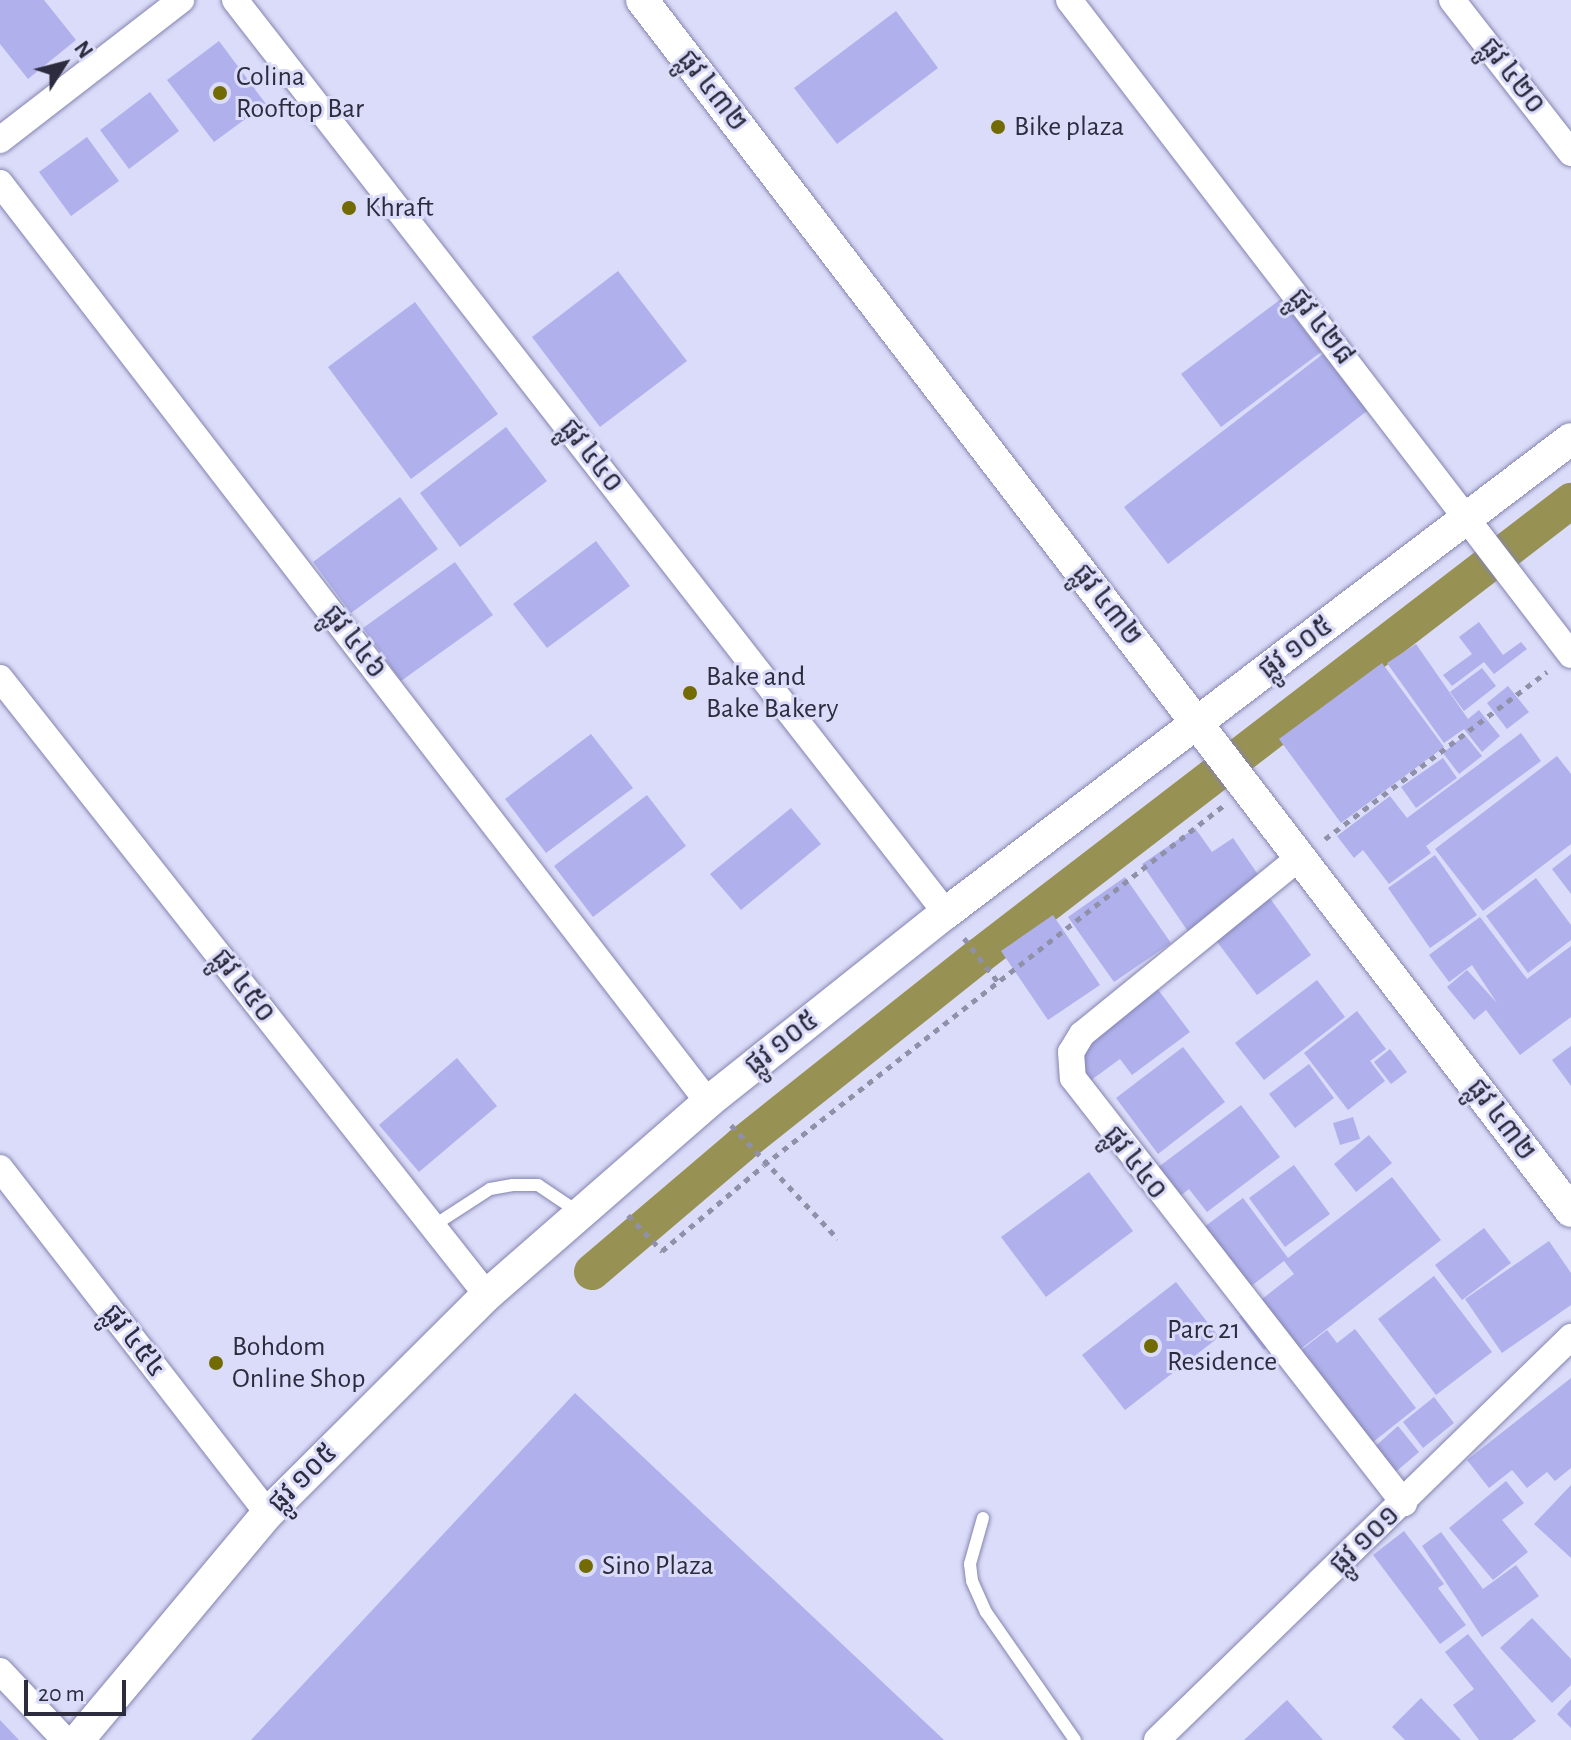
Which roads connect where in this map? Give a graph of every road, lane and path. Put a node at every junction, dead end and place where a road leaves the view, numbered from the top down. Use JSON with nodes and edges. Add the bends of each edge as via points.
{"nodes":[{"id":1,"x":181,"y":0,"type":"edge"},
{"id":2,"x":235,"y":0,"type":"edge"},
{"id":3,"x":642,"y":0,"type":"edge"},
{"id":4,"x":1069,"y":0,"type":"edge"},
{"id":5,"x":1452,"y":0,"type":"edge"},
{"id":6,"x":0,"y":140,"type":"edge"},
{"id":7,"x":1571,"y":153,"type":"edge"},
{"id":8,"x":0,"y":183,"type":"edge"},
{"id":9,"x":1571,"y":439,"type":"edge"},
{"id":10,"x":1476,"y":530,"type":"junction"},
{"id":11,"x":1571,"y":655,"type":"edge"},
{"id":12,"x":0,"y":678,"type":"edge"},
{"id":13,"x":1204,"y":732,"type":"junction"},
{"id":14,"x":1247,"y":787,"type":"junction"},
{"id":15,"x":1300,"y":857,"type":"junction"},
{"id":16,"x":946,"y":913,"type":"junction"},
{"id":17,"x":967,"y":943,"type":"dead end"},
{"id":18,"x":996,"y":980,"type":"junction"},
{"id":19,"x":708,"y":1102,"type":"junction"},
{"id":20,"x":732,"y":1127,"type":"dead end"},
{"id":21,"x":762,"y":1162,"type":"junction"},
{"id":22,"x":0,"y":1168,"type":"edge"},
{"id":23,"x":1571,"y":1211,"type":"edge"},
{"id":24,"x":580,"y":1214,"type":"junction"},
{"id":25,"x":629,"y":1216,"type":"dead end"},
{"id":26,"x":433,"y":1226,"type":"junction"},
{"id":27,"x":838,"y":1239,"type":"dead end"},
{"id":28,"x":487,"y":1295,"type":"junction"},
{"id":29,"x":1571,"y":1337,"type":"edge"},
{"id":30,"x":1404,"y":1503,"type":"junction"},
{"id":31,"x":268,"y":1513,"type":"junction"},
{"id":32,"x":983,"y":1518,"type":"dead end"},
{"id":33,"x":0,"y":1671,"type":"edge"},
{"id":34,"x":65,"y":1740,"type":"edge"},
{"id":35,"x":78,"y":1740,"type":"edge"},
{"id":36,"x":1075,"y":1740,"type":"edge"},
{"id":37,"x":1157,"y":1740,"type":"edge"}],
"edges":[{"from":1,"to":6,"type":"street"},
{"from":2,"to":16,"type":"street","name":"ផ្លូវ ៤៤០"},
{"from":3,"to":13,"type":"street","name":"ផ្លូវ ៤៣២"},
{"from":4,"to":10,"type":"street","name":"ផ្លូវ ៤២៨"},
{"from":5,"to":7,"type":"street","name":"ផ្លូវ ៤២០"},
{"from":8,"to":19,"type":"street","name":"ផ្លូវ ៤៤៦"},
{"from":9,"to":10,"type":"street","name":"ផ្លូវ ១០៥"},
{"from":10,"to":11,"type":"street","name":"ផ្លូវ ៤២៨"},
{"from":10,"to":13,"type":"street","name":"ផ្លូវ ១០៥"},
{"from":11,"to":15,"type":"path"},
{"from":12,"to":26,"type":"street","name":"ផ្លូវ ៤៥០"},
{"from":13,"to":14,"type":"street","name":"ផ្លូវ ៤៣២"},
{"from":13,"to":16,"type":"street","name":"ផ្លូវ ១០៥"},
{"from":14,"to":15,"type":"street","name":"ផ្លូវ ៤៣២"},
{"from":14,"to":18,"type":"path"},
{"from":15,"to":23,"type":"street","name":"ផ្លូវ ៤៣២"},
{"from":15,"to":30,"type":"street","name":"ផ្លូវ ៤៤០","via":[[1082,1034],[1071,1052],[1073,1078]]},
{"from":16,"to":19,"type":"street","name":"ផ្លូវ ១០៥"},
{"from":17,"to":18,"type":"path"},
{"from":18,"to":21,"type":"path"},
{"from":19,"to":24,"type":"street","name":"ផ្លូវ ១០៥"},
{"from":20,"to":21,"type":"path"},
{"from":21,"to":25,"type":"path","via":[[662,1251]]},
{"from":21,"to":27,"type":"path"},
{"from":22,"to":31,"type":"street","name":"ផ្លូវ ៤៥៤"},
{"from":24,"to":26,"type":"lane","via":[[548,1189],[513,1185],[490,1189]]},
{"from":24,"to":28,"type":"street","name":"ផ្លូវ ១០៥"},
{"from":26,"to":28,"type":"street","name":"ផ្លូវ ៤៥០"},
{"from":28,"to":31,"type":"street","name":"ផ្លូវ ១០៥"},
{"from":29,"to":30,"type":"street","name":"ផ្លូវ ១០១"},
{"from":30,"to":37,"type":"street","name":"ផ្លូវ ១០១"},
{"from":31,"to":35,"type":"street","name":"ផ្លូវ ១០៥"},
{"from":32,"to":36,"type":"lane","via":[[970,1564],[972,1581],[986,1612]]},
{"from":33,"to":34,"type":"street"}]}
